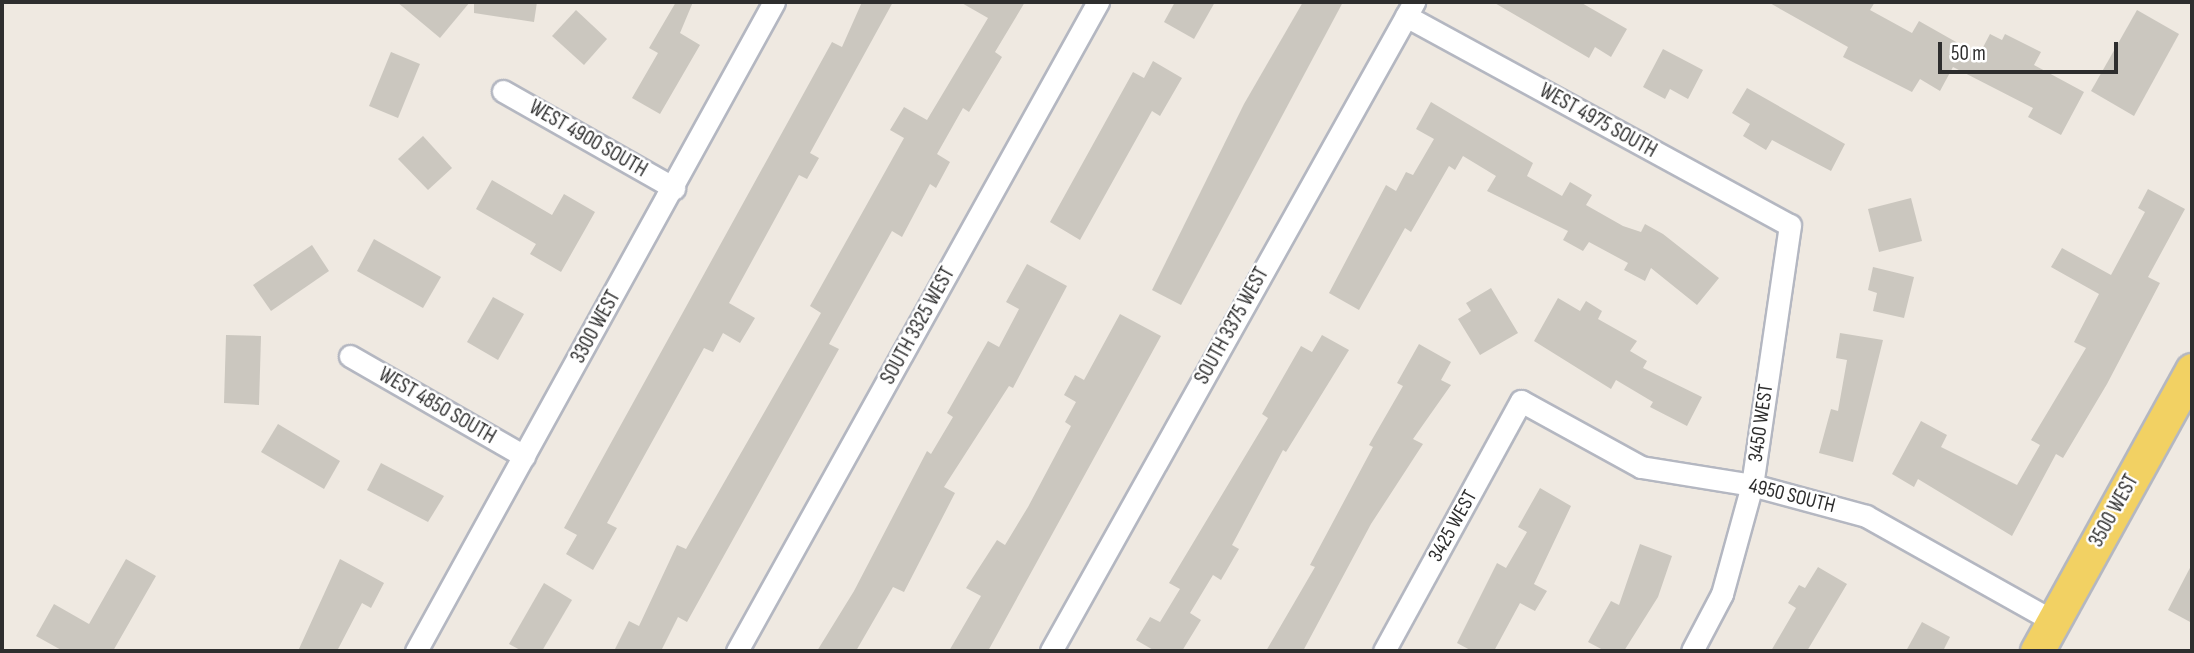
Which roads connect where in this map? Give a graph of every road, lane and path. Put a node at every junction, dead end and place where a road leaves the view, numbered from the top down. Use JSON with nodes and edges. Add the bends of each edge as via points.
{"nodes":[{"id":1,"x":774,"y":2,"type":"edge"},
{"id":2,"x":1098,"y":2,"type":"edge"},
{"id":3,"x":1410,"y":9,"type":"edge"},
{"id":4,"x":503,"y":90,"type":"dead end"},
{"id":5,"x":674,"y":188,"type":"junction"},
{"id":6,"x":1790,"y":225,"type":"joint"},
{"id":7,"x":350,"y":356,"type":"dead end"},
{"id":8,"x":2192,"y":370,"type":"edge"},
{"id":9,"x":1521,"y":401,"type":"joint"},
{"id":10,"x":524,"y":456,"type":"junction"},
{"id":11,"x":1752,"y":485,"type":"junction"},
{"id":12,"x":2053,"y":621,"type":"junction"},
{"id":13,"x":416,"y":651,"type":"edge"},
{"id":14,"x":737,"y":651,"type":"edge"},
{"id":15,"x":1051,"y":651,"type":"edge"},
{"id":16,"x":1384,"y":651,"type":"edge"},
{"id":17,"x":1692,"y":651,"type":"edge"},
{"id":18,"x":2037,"y":651,"type":"edge"}],
"edges":[{"from":1,"to":5,"type":"street","name":"3300 WEST"},
{"from":2,"to":14,"type":"street","name":"SOUTH 3325 WEST"},
{"from":3,"to":6,"type":"street","name":"WEST 4975 SOUTH"},
{"from":3,"to":15,"type":"street","name":"SOUTH 3375 WEST"},
{"from":4,"to":5,"type":"street","name":"WEST 4900 SOUTH"},
{"from":5,"to":10,"type":"street","name":"3300 WEST"},
{"from":6,"to":11,"type":"street","name":"3450 WEST"},
{"from":7,"to":10,"type":"street","name":"WEST 4850 SOUTH"},
{"from":8,"to":12,"type":"main road","name":"3500 WEST"},
{"from":9,"to":11,"type":"street","name":"4950 SOUTH","via":[[1641,467]]},
{"from":9,"to":16,"type":"street","name":"3425 WEST"},
{"from":10,"to":13,"type":"street","name":"3300 WEST"},
{"from":11,"to":12,"type":"street","name":"4950 SOUTH","via":[[1866,516]]},
{"from":11,"to":17,"type":"street","name":"3450 WEST","via":[[1722,594]]},
{"from":12,"to":18,"type":"main road","name":"3500 WEST"}]}
